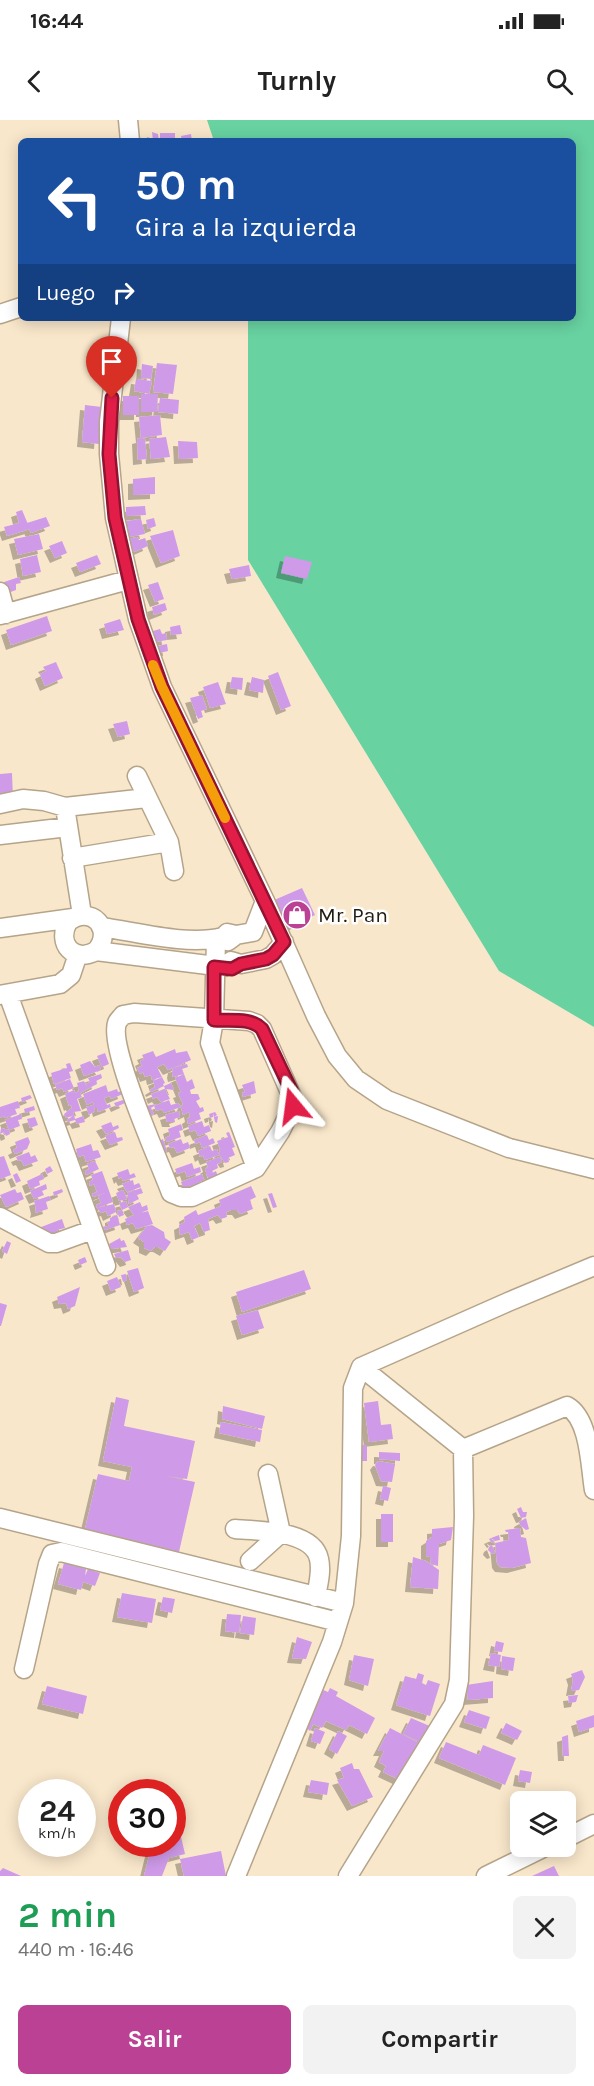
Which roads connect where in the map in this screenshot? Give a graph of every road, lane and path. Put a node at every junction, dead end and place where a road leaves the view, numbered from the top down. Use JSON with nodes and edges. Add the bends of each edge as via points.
{"nodes":[{"id":1,"x":128,"y":120,"type":"edge"},
{"id":2,"x":130,"y":138,"type":"edge"},
{"id":3,"x":18,"y":308,"type":"edge"},
{"id":4,"x":0,"y":314,"type":"edge"},
{"id":5,"x":121,"y":321,"type":"edge"},
{"id":6,"x":128,"y":580,"type":"junction"},
{"id":7,"x":0,"y":592,"type":"edge"},
{"id":8,"x":3,"y":614,"type":"edge"},
{"id":9,"x":137,"y":776,"type":"dead end"},
{"id":10,"x":147,"y":798,"type":"junction"},
{"id":11,"x":0,"y":804,"type":"edge"},
{"id":12,"x":65,"y":807,"type":"junction"},
{"id":13,"x":68,"y":827,"type":"junction"},
{"id":14,"x":0,"y":835,"type":"edge"},
{"id":15,"x":169,"y":842,"type":"junction"},
{"id":16,"x":72,"y":858,"type":"junction"},
{"id":17,"x":174,"y":871,"type":"dead end"},
{"id":18,"x":265,"y":901,"type":"junction"},
{"id":19,"x":78,"y":917,"type":"junction"},
{"id":20,"x":101,"y":927,"type":"junction"},
{"id":21,"x":0,"y":928,"type":"edge"},
{"id":22,"x":235,"y":935,"type":"junction"},
{"id":23,"x":282,"y":938,"type":"junction"},
{"id":24,"x":96,"y":951,"type":"junction"},
{"id":25,"x":78,"y":954,"type":"junction"},
{"id":26,"x":240,"y":964,"type":"junction"},
{"id":27,"x":302,"y":982,"type":"junction"},
{"id":28,"x":4,"y":994,"type":"edge"},
{"id":29,"x":214,"y":1020,"type":"junction"},
{"id":30,"x":256,"y":1168,"type":"junction"},
{"id":31,"x":594,"y":1169,"type":"edge"},
{"id":32,"x":0,"y":1217,"type":"edge"},
{"id":33,"x":92,"y":1230,"type":"junction"},
{"id":34,"x":106,"y":1266,"type":"dead end"},
{"id":35,"x":594,"y":1266,"type":"edge"},
{"id":36,"x":361,"y":1367,"type":"junction"},
{"id":37,"x":463,"y":1449,"type":"junction"},
{"id":38,"x":268,"y":1474,"type":"dead end"},
{"id":39,"x":594,"y":1490,"type":"edge"},
{"id":40,"x":0,"y":1518,"type":"edge"},
{"id":41,"x":235,"y":1529,"type":"dead end"},
{"id":42,"x":281,"y":1533,"type":"junction"},
{"id":43,"x":250,"y":1561,"type":"dead end"},
{"id":44,"x":316,"y":1597,"type":"junction"},
{"id":45,"x":344,"y":1603,"type":"junction"},
{"id":46,"x":338,"y":1622,"type":"junction"},
{"id":47,"x":24,"y":1669,"type":"dead end"},
{"id":48,"x":594,"y":1824,"type":"edge"},
{"id":49,"x":576,"y":1833,"type":"edge"},
{"id":50,"x":525,"y":1857,"type":"edge"},
{"id":51,"x":236,"y":1876,"type":"edge"},
{"id":52,"x":348,"y":1876,"type":"edge"},
{"id":53,"x":486,"y":1876,"type":"edge"}],
"edges":[{"from":1,"to":2,"type":"street"},
{"from":3,"to":4,"type":"street"},
{"from":5,"to":6,"type":"street","via":[[109,454],[115,518]]},
{"from":6,"to":8,"type":"street"},
{"from":6,"to":18,"type":"street","via":[[162,687]]},
{"from":7,"to":8,"type":"street"},
{"from":9,"to":10,"type":"street"},
{"from":10,"to":12,"type":"street"},
{"from":10,"to":15,"type":"street"},
{"from":11,"to":12,"type":"street","via":[[23,799]]},
{"from":12,"to":13,"type":"street"},
{"from":13,"to":14,"type":"street"},
{"from":13,"to":16,"type":"street"},
{"from":15,"to":16,"type":"street"},
{"from":15,"to":17,"type":"street"},
{"from":16,"to":19,"type":"street"},
{"from":18,"to":22,"type":"street"},
{"from":18,"to":23,"type":"street"},
{"from":19,"to":20,"type":"street","via":[[92,917]]},
{"from":19,"to":21,"type":"street"},
{"from":19,"to":25,"type":"street","via":[[68,922],[63,934],[67,947]]},
{"from":20,"to":22,"type":"street","via":[[182,939]]},
{"from":20,"to":24,"type":"street","via":[[103,940]]},
{"from":22,"to":23,"type":"street"},
{"from":22,"to":26,"type":"street"},
{"from":22,"to":26,"type":"street"},
{"from":23,"to":26,"type":"street","via":[[273,955]]},
{"from":23,"to":27,"type":"street"},
{"from":24,"to":25,"type":"street"},
{"from":24,"to":26,"type":"street"},
{"from":25,"to":28,"type":"street","via":[[66,981]]},
{"from":26,"to":27,"type":"street"},
{"from":26,"to":29,"type":"street"},
{"from":27,"to":31,"type":"street","via":[[343,1064],[356,1079],[387,1100],[509,1148]]},
{"from":28,"to":33,"type":"street"},
{"from":29,"to":30,"type":"street","via":[[210,1043]]},
{"from":29,"to":30,"type":"street","via":[[257,1024],[292,1092],[293,1106]]},
{"from":29,"to":30,"type":"street","via":[[123,1015],[117,1023],[124,1075],[171,1193],[192,1197]]},
{"from":32,"to":33,"type":"street","via":[[49,1243]]},
{"from":33,"to":34,"type":"street"},
{"from":35,"to":36,"type":"street"},
{"from":36,"to":37,"type":"street"},
{"from":36,"to":45,"type":"street","via":[[353,1388],[351,1536]]},
{"from":37,"to":39,"type":"street","via":[[567,1406],[583,1423]]},
{"from":37,"to":52,"type":"street","via":[[459,1680],[454,1704]]},
{"from":38,"to":42,"type":"street"},
{"from":40,"to":44,"type":"street"},
{"from":41,"to":42,"type":"street"},
{"from":42,"to":43,"type":"street"},
{"from":42,"to":44,"type":"street","via":[[310,1545],[319,1556]]},
{"from":44,"to":45,"type":"street"},
{"from":45,"to":46,"type":"street"},
{"from":46,"to":47,"type":"street","via":[[61,1552],[52,1554],[48,1564]]},
{"from":46,"to":51,"type":"street"},
{"from":48,"to":49,"type":"street"},
{"from":50,"to":53,"type":"street"}]}
